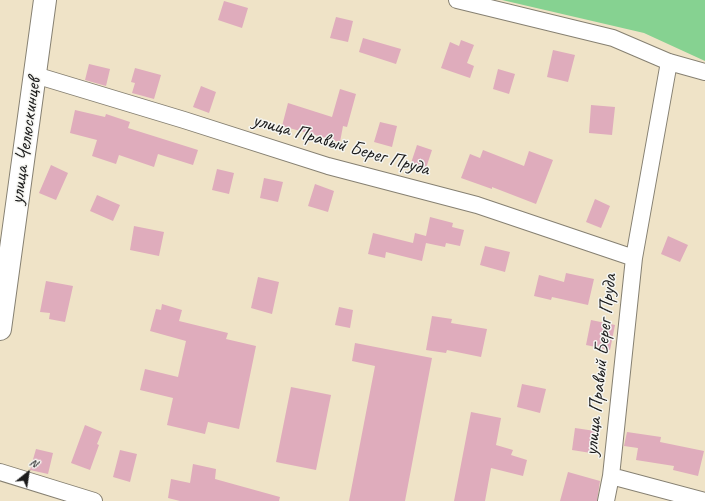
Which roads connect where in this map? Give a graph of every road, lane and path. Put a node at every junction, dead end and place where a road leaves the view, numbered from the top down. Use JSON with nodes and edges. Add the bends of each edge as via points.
{"nodes":[{"id":1,"x":45,"y":0,"type":"edge"},
{"id":2,"x":457,"y":0,"type":"edge"},
{"id":3,"x":669,"y":62,"type":"junction"},
{"id":4,"x":705,"y":72,"type":"edge"},
{"id":5,"x":35,"y":75,"type":"junction"},
{"id":6,"x":634,"y":258,"type":"junction"},
{"id":7,"x":0,"y":329,"type":"edge"},
{"id":8,"x":0,"y":472,"type":"edge"},
{"id":9,"x":610,"y":476,"type":"junction"},
{"id":10,"x":94,"y":501,"type":"edge"},
{"id":11,"x":606,"y":501,"type":"edge"},
{"id":12,"x":705,"y":501,"type":"edge"}],
"edges":[{"from":1,"to":5,"type":"main road","name":"улица Челюскинцев"},
{"from":2,"to":3,"type":"street","via":[[613,38]]},
{"from":3,"to":4,"type":"street"},
{"from":3,"to":6,"type":"street","name":"улица Правый Берег Пруда"},
{"from":5,"to":6,"type":"street","name":"улица Правый Берег Пруда","via":[[328,166],[477,205]]},
{"from":5,"to":7,"type":"main road","name":"улица Челюскинцев"},
{"from":6,"to":9,"type":"street","name":"улица Правый Берег Пруда"},
{"from":8,"to":10,"type":"street"},
{"from":9,"to":11,"type":"street","name":"улица Правый Берег Пруда"},
{"from":9,"to":12,"type":"street","name":"улица Правый Берег Пруда"}]}
